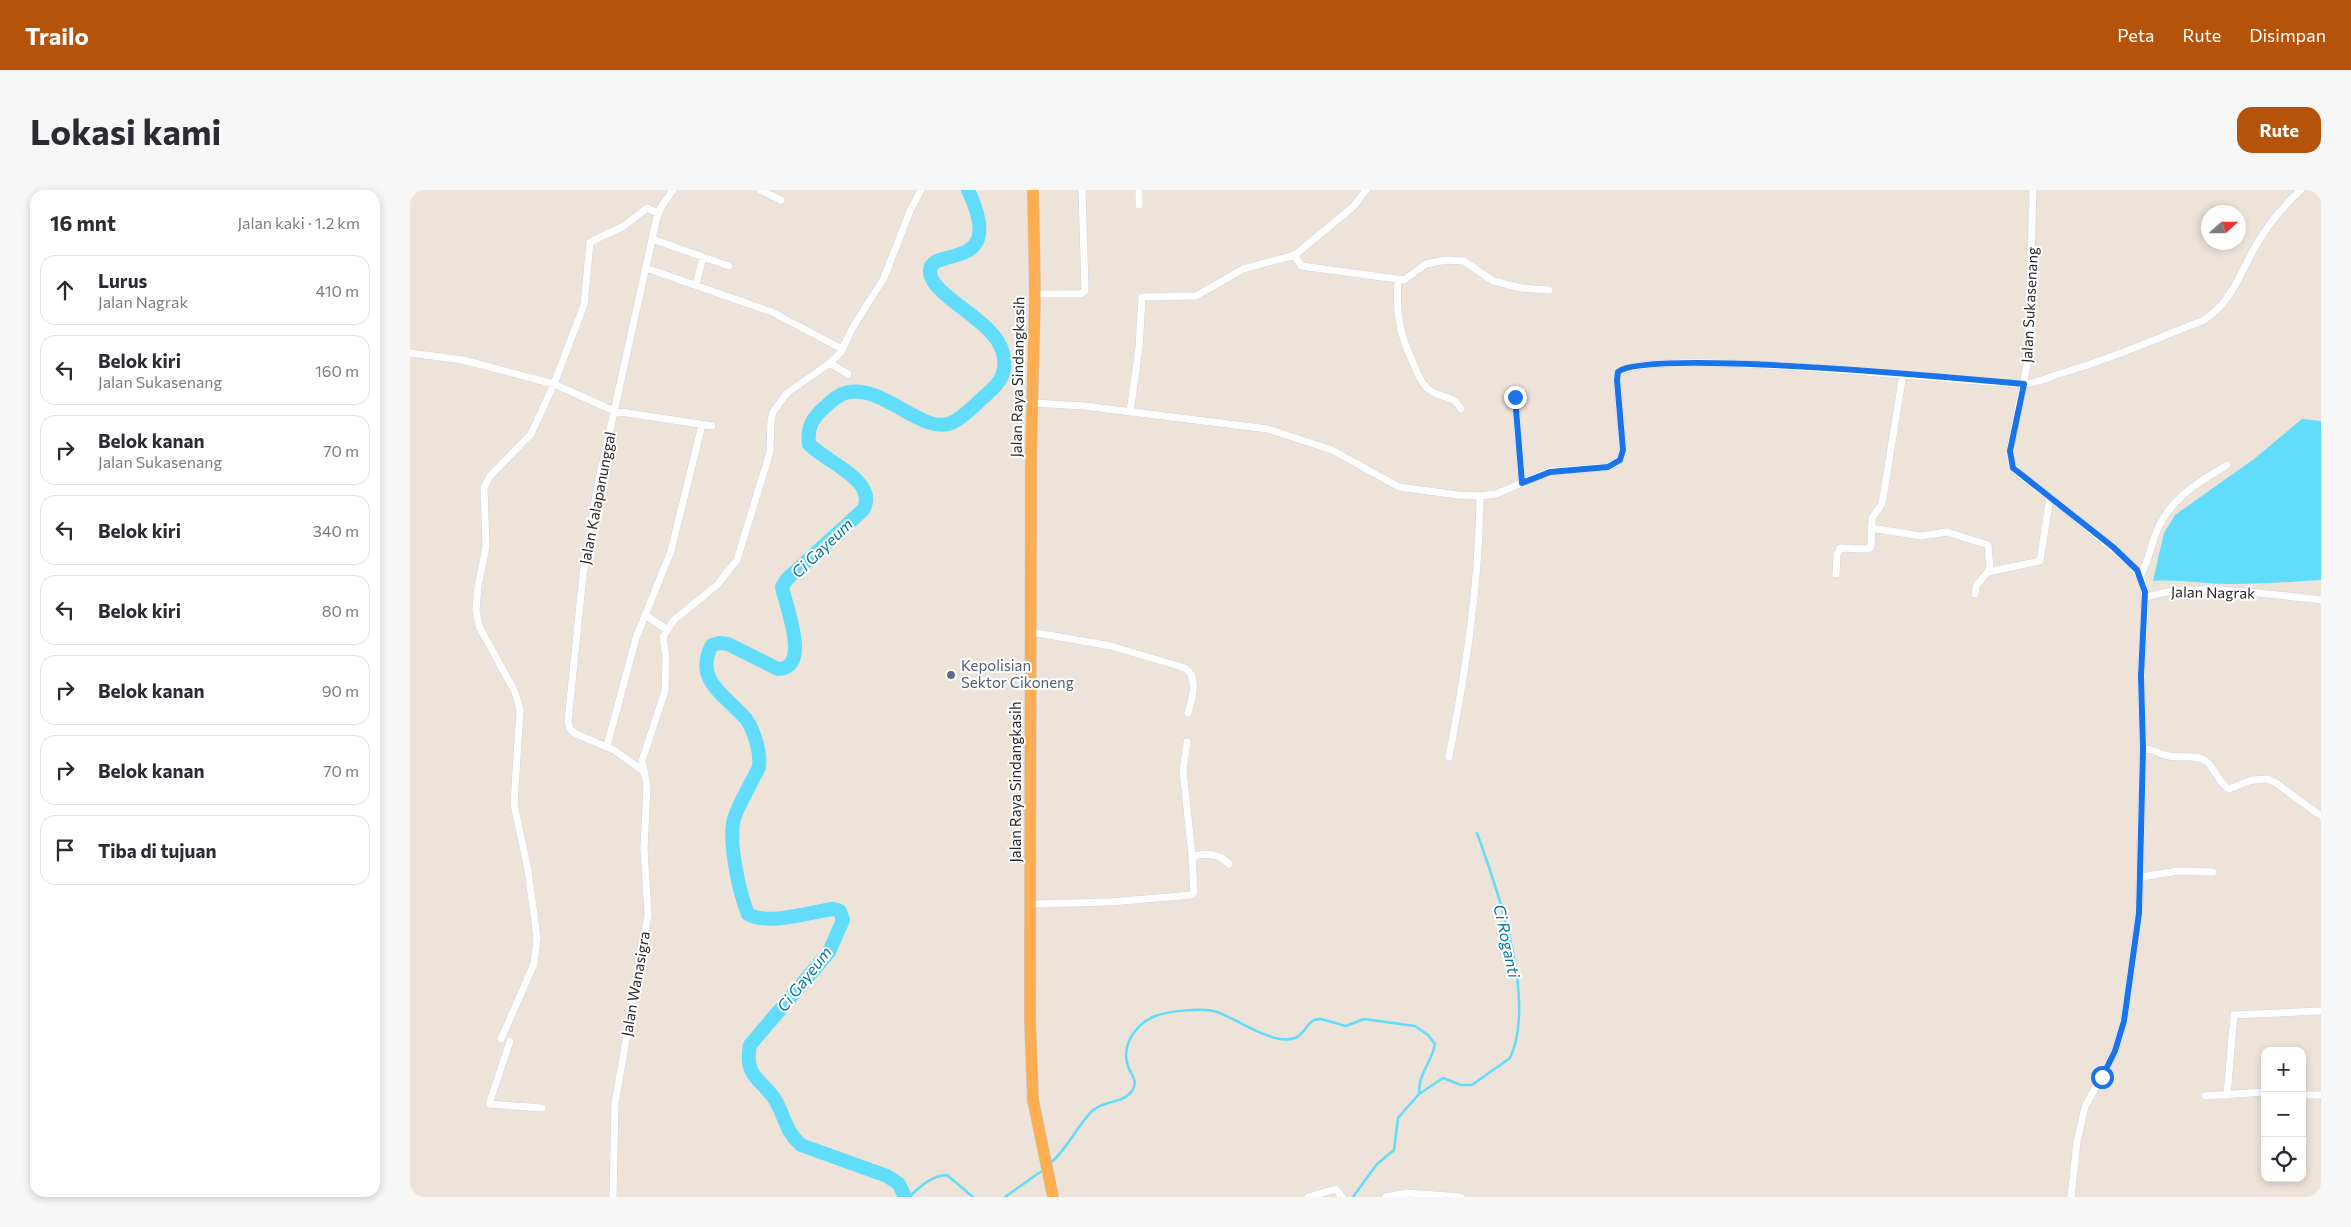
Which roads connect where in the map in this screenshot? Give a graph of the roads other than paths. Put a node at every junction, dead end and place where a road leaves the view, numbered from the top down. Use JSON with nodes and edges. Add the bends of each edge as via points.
{"nodes":[{"id":1,"x":673,"y":190,"type":"edge"},
{"id":2,"x":760,"y":190,"type":"edge"},
{"id":3,"x":921,"y":190,"type":"edge"},
{"id":4,"x":1034,"y":190,"type":"edge"},
{"id":5,"x":1082,"y":190,"type":"edge"},
{"id":6,"x":1139,"y":190,"type":"edge"},
{"id":7,"x":1366,"y":190,"type":"edge"},
{"id":8,"x":2033,"y":190,"type":"edge"},
{"id":9,"x":2301,"y":190,"type":"edge"},
{"id":10,"x":781,"y":200,"type":"dead end"},
{"id":11,"x":1139,"y":205,"type":"dead end"},
{"id":12,"x":658,"y":213,"type":"junction"},
{"id":13,"x":652,"y":239,"type":"junction"},
{"id":14,"x":1296,"y":255,"type":"junction"},
{"id":15,"x":703,"y":257,"type":"junction"},
{"id":16,"x":729,"y":266,"type":"dead end"},
{"id":17,"x":646,"y":268,"type":"junction"},
{"id":18,"x":1398,"y":280,"type":"junction"},
{"id":19,"x":696,"y":285,"type":"junction"},
{"id":20,"x":1549,"y":290,"type":"dead end"},
{"id":21,"x":1035,"y":294,"type":"junction"},
{"id":22,"x":842,"y":348,"type":"junction"},
{"id":23,"x":410,"y":353,"type":"edge"},
{"id":24,"x":830,"y":363,"type":"junction"},
{"id":25,"x":848,"y":374,"type":"dead end"},
{"id":26,"x":1903,"y":374,"type":"junction"},
{"id":27,"x":554,"y":384,"type":"junction"},
{"id":28,"x":2024,"y":384,"type":"junction"},
{"id":29,"x":1515,"y":397,"type":"dead end"},
{"id":30,"x":1033,"y":404,"type":"junction"},
{"id":31,"x":1462,"y":410,"type":"dead end"},
{"id":32,"x":614,"y":411,"type":"junction"},
{"id":33,"x":1130,"y":412,"type":"junction"},
{"id":34,"x":702,"y":425,"type":"junction"},
{"id":35,"x":712,"y":426,"type":"dead end"},
{"id":36,"x":2227,"y":465,"type":"dead end"},
{"id":37,"x":1522,"y":483,"type":"junction"},
{"id":38,"x":1480,"y":496,"type":"junction"},
{"id":39,"x":2050,"y":497,"type":"junction"},
{"id":40,"x":1871,"y":528,"type":"junction"},
{"id":41,"x":1988,"y":572,"type":"junction"},
{"id":42,"x":1836,"y":574,"type":"dead end"},
{"id":43,"x":2140,"y":576,"type":"junction"},
{"id":44,"x":1975,"y":594,"type":"dead end"},
{"id":45,"x":2145,"y":598,"type":"junction"},
{"id":46,"x":2321,"y":600,"type":"edge"},
{"id":47,"x":645,"y":615,"type":"junction"},
{"id":48,"x":665,"y":628,"type":"junction"},
{"id":49,"x":1031,"y":632,"type":"junction"},
{"id":50,"x":1188,"y":713,"type":"dead end"},
{"id":51,"x":1187,"y":742,"type":"dead end"},
{"id":52,"x":608,"y":746,"type":"junction"},
{"id":53,"x":2143,"y":749,"type":"junction"},
{"id":54,"x":1449,"y":758,"type":"dead end"},
{"id":55,"x":641,"y":769,"type":"junction"},
{"id":56,"x":2321,"y":816,"type":"edge"},
{"id":57,"x":1192,"y":856,"type":"junction"},
{"id":58,"x":1229,"y":864,"type":"dead end"},
{"id":59,"x":2213,"y":872,"type":"dead end"},
{"id":60,"x":2141,"y":877,"type":"junction"},
{"id":61,"x":1031,"y":904,"type":"junction"},
{"id":62,"x":2321,"y":1011,"type":"edge"},
{"id":63,"x":502,"y":1039,"type":"dead end"},
{"id":64,"x":510,"y":1041,"type":"dead end"},
{"id":65,"x":2261,"y":1092,"type":"edge"},
{"id":66,"x":2227,"y":1095,"type":"junction"},
{"id":67,"x":2321,"y":1095,"type":"edge"},
{"id":68,"x":2205,"y":1096,"type":"dead end"},
{"id":69,"x":2306,"y":1096,"type":"edge"},
{"id":70,"x":542,"y":1108,"type":"dead end"},
{"id":71,"x":613,"y":1197,"type":"edge"},
{"id":72,"x":1053,"y":1197,"type":"edge"},
{"id":73,"x":1308,"y":1197,"type":"edge"},
{"id":74,"x":1342,"y":1197,"type":"edge"},
{"id":75,"x":1386,"y":1197,"type":"edge"},
{"id":76,"x":1461,"y":1197,"type":"edge"},
{"id":77,"x":2071,"y":1197,"type":"edge"}],
"edges":[{"from":1,"to":12,"type":"street","name":"Jalan Kalapanunggal"},
{"from":2,"to":10,"type":"street"},
{"from":3,"to":22,"type":"street","via":[[884,278]]},
{"from":4,"to":21,"type":"highway","name":"Jalan Raya Sindangkasih"},
{"from":5,"to":21,"type":"street","via":[[1085,291],[1081,294]]},
{"from":6,"to":11,"type":"street"},
{"from":7,"to":14,"type":"street","via":[[1354,206]]},
{"from":8,"to":28,"type":"street","name":"Jalan Sukasenang","via":[[2031,314]]},
{"from":9,"to":28,"type":"street","via":[[2268,227],[2237,285],[2217,312],[2087,366]]},
{"from":12,"to":13,"type":"street","name":"Jalan Kalapanunggal"},
{"from":12,"to":27,"type":"street","via":[[649,208],[624,226],[589,244],[584,305]]},
{"from":13,"to":15,"type":"street"},
{"from":13,"to":17,"type":"street","name":"Jalan Kalapanunggal"},
{"from":14,"to":18,"type":"street","via":[[1302,266]]},
{"from":14,"to":33,"type":"street","via":[[1243,269],[1196,296],[1142,297],[1140,343]]},
{"from":15,"to":16,"type":"street"},
{"from":15,"to":19,"type":"street"},
{"from":17,"to":19,"type":"street"},
{"from":17,"to":32,"type":"street","name":"Jalan Kalapanunggal"},
{"from":18,"to":20,"type":"street","via":[[1406,280],[1426,264],[1464,261],[1493,282]]},
{"from":18,"to":31,"type":"street","via":[[1399,329],[1418,375],[1427,388],[1454,399]]},
{"from":19,"to":22,"type":"street","via":[[779,315]]},
{"from":21,"to":30,"type":"highway","name":"Jalan Raya Sindangkasih"},
{"from":22,"to":24,"type":"street"},
{"from":23,"to":27,"type":"street","via":[[463,360]]},
{"from":24,"to":25,"type":"street"},
{"from":24,"to":48,"type":"street","via":[[790,391],[773,412],[770,452],[738,560],[717,585]]},
{"from":26,"to":28,"type":"street"},
{"from":26,"to":37,"type":"street","via":[[1711,363],[1656,364],[1623,369],[1618,372],[1617,380],[1623,450],[1620,460],[1608,467],[1550,472]]},
{"from":26,"to":40,"type":"street","via":[[1882,504],[1873,514]]},
{"from":27,"to":32,"type":"street"},
{"from":27,"to":63,"type":"street","via":[[532,434],[490,476],[484,494],[486,547],[476,610],[479,626],[511,684],[520,710],[514,804],[528,870],[537,937],[534,964]]},
{"from":28,"to":39,"type":"street","name":"Jalan Sukasenang","via":[[2011,445],[2011,463],[2016,472]]},
{"from":29,"to":37,"type":"street"},
{"from":30,"to":33,"type":"street"},
{"from":30,"to":49,"type":"highway","name":"Jalan Raya Sindangkasih"},
{"from":32,"to":34,"type":"street"},
{"from":32,"to":52,"type":"street","name":"Jalan Kalapanunggal","via":[[583,575],[568,721],[576,734]]},
{"from":33,"to":38,"type":"street","via":[[1268,429],[1332,450],[1399,486]]},
{"from":34,"to":35,"type":"street"},
{"from":34,"to":47,"type":"street","via":[[671,550]]},
{"from":36,"to":43,"type":"street","via":[[2182,494],[2167,513]]},
{"from":37,"to":38,"type":"street","via":[[1504,492]]},
{"from":38,"to":54,"type":"street","via":[[1480,554],[1470,648]]},
{"from":39,"to":41,"type":"street","via":[[2040,561]]},
{"from":39,"to":43,"type":"street","name":"Jalan Sukasenang","via":[[2113,547]]},
{"from":40,"to":41,"type":"street","via":[[1922,536],[1947,532],[1986,543],[1991,566]]},
{"from":40,"to":42,"type":"street","via":[[1869,548],[1838,550]]},
{"from":41,"to":44,"type":"street","via":[[1976,586]]},
{"from":43,"to":45,"type":"street","name":"Jalan Sukasenang"},
{"from":45,"to":46,"type":"street","name":"Jalan Nagrak","via":[[2167,591],[2241,591]]},
{"from":45,"to":53,"type":"street","via":[[2141,676]]},
{"from":47,"to":48,"type":"street"},
{"from":47,"to":52,"type":"street"},
{"from":48,"to":55,"type":"street","name":"Jalan Wanasigra","via":[[665,690]]},
{"from":49,"to":50,"type":"street","via":[[1111,646],[1185,668],[1190,672],[1193,690]]},
{"from":49,"to":61,"type":"highway","name":"Jalan Raya Sindangkasih"},
{"from":51,"to":57,"type":"street","via":[[1183,770]]},
{"from":52,"to":55,"type":"street","name":"Jalan Kalapanunggal"},
{"from":53,"to":56,"type":"street","via":[[2206,761],[2229,789],[2252,780],[2271,780]]},
{"from":53,"to":60,"type":"street"},
{"from":55,"to":71,"type":"street","name":"Jalan Wanasigra","via":[[647,785],[644,843],[648,915],[615,1103]]},
{"from":57,"to":58,"type":"street","via":[[1212,854]]},
{"from":57,"to":61,"type":"street","via":[[1192,895]]},
{"from":59,"to":60,"type":"street","via":[[2178,871]]},
{"from":60,"to":77,"type":"street","via":[[2124,1021],[2115,1051],[2085,1108],[2077,1142]]},
{"from":61,"to":72,"type":"highway","name":"Jalan Raya Sindangkasih","via":[[1033,1091],[1037,1126]]},
{"from":62,"to":66,"type":"street","via":[[2234,1014]]},
{"from":64,"to":70,"type":"street","via":[[489,1104]]},
{"from":65,"to":66,"type":"street"},
{"from":66,"to":68,"type":"street"},
{"from":67,"to":69,"type":"street"},
{"from":73,"to":74,"type":"street","via":[[1335,1189]]},
{"from":75,"to":76,"type":"street","via":[[1407,1193]]}]}
